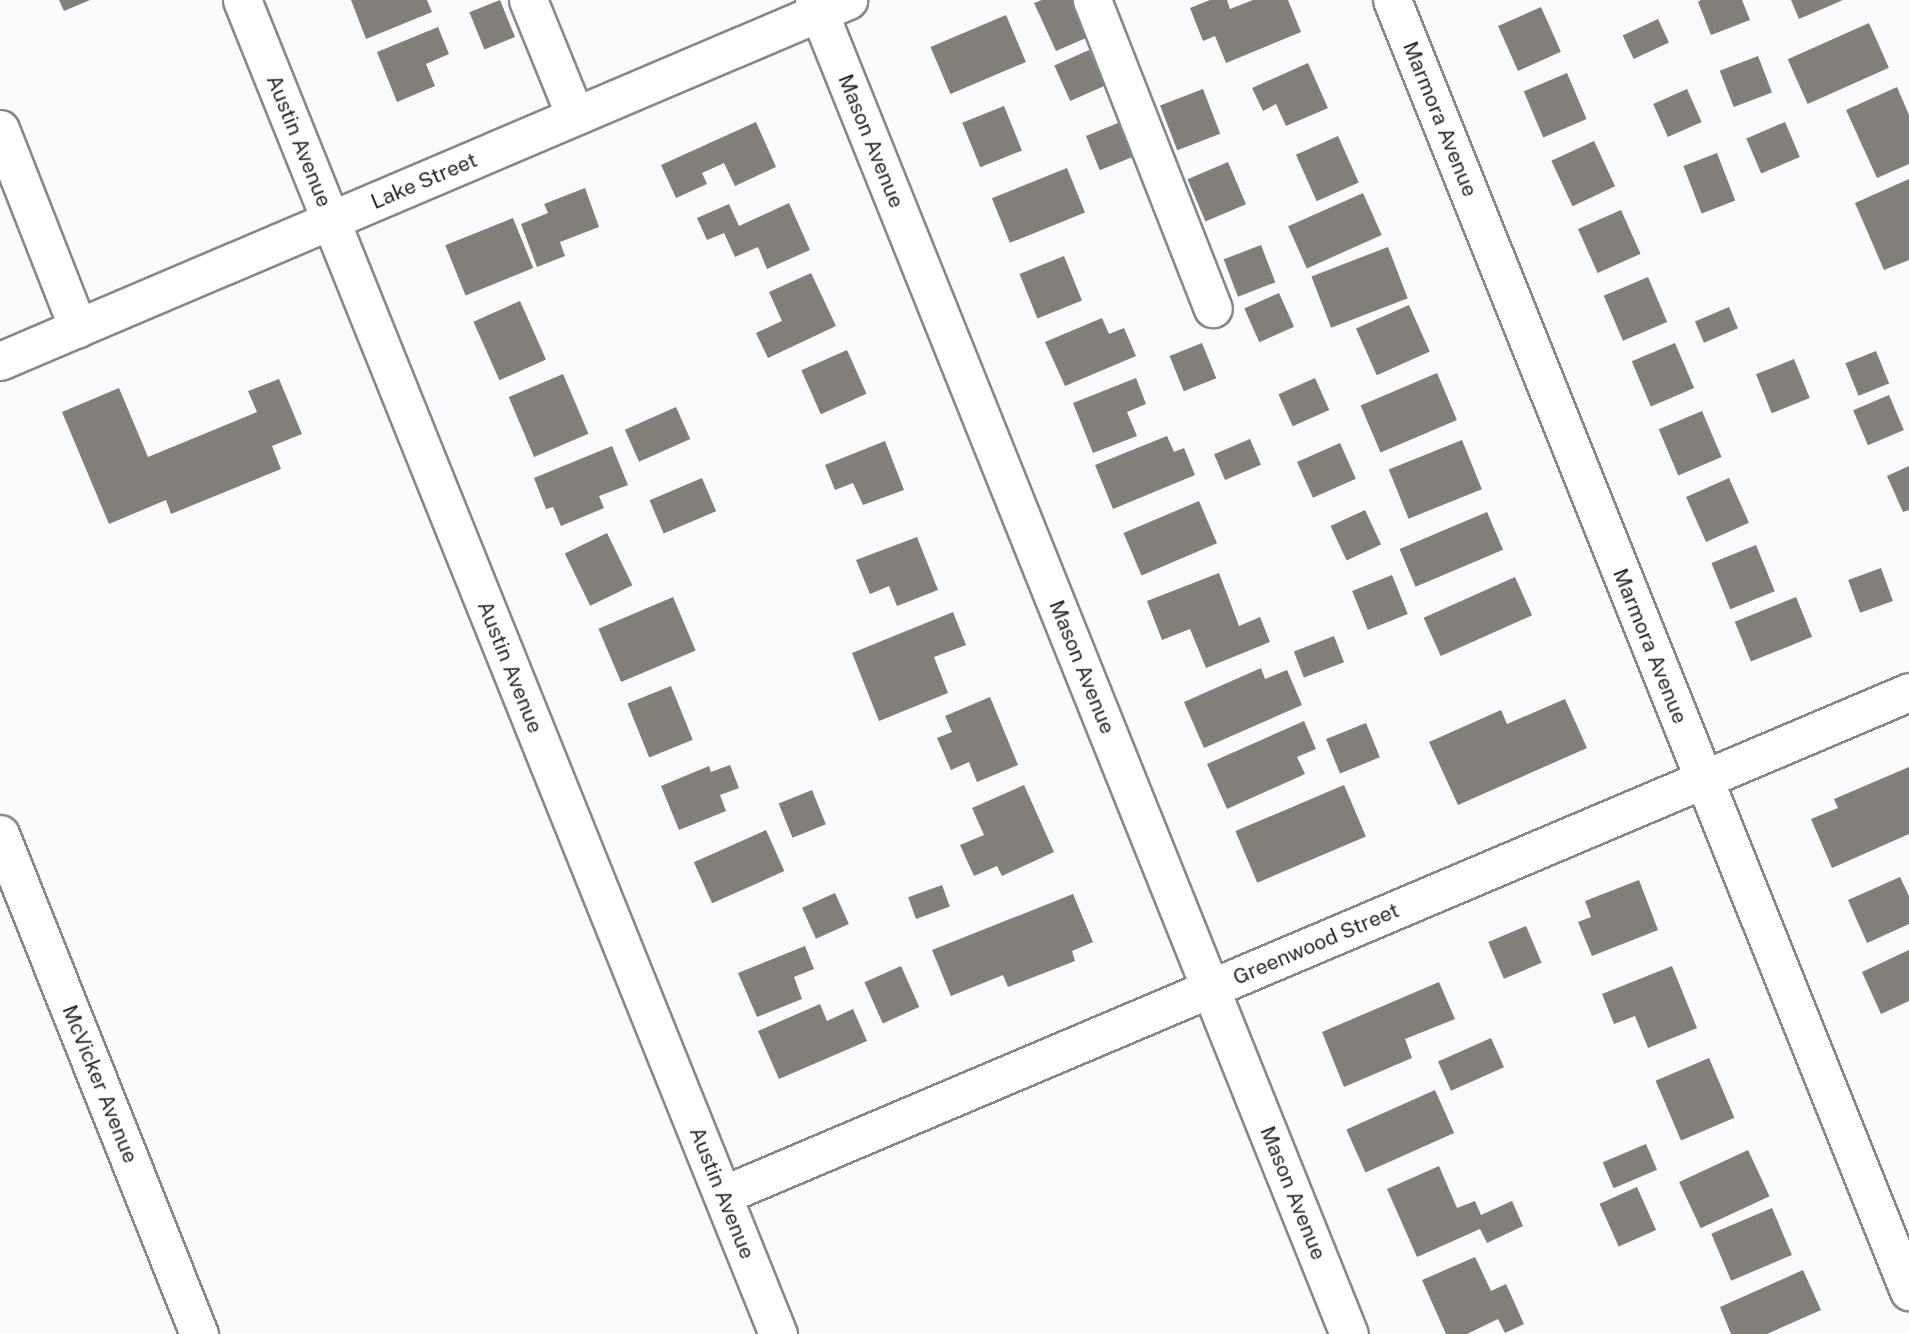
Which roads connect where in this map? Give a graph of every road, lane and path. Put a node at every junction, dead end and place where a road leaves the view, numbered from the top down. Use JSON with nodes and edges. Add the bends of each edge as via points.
{"nodes":[{"id":1,"x":242,"y":0,"type":"edge"},
{"id":2,"x":528,"y":0,"type":"edge"},
{"id":3,"x":1092,"y":0,"type":"edge"},
{"id":4,"x":1392,"y":0,"type":"edge"},
{"id":5,"x":827,"y":4,"type":"edge"},
{"id":6,"x":575,"y":116,"type":"junction"},
{"id":7,"x":0,"y":129,"type":"edge"},
{"id":8,"x":331,"y":220,"type":"junction"},
{"id":9,"x":1213,"y":308,"type":"dead end"},
{"id":10,"x":78,"y":328,"type":"junction"},
{"id":11,"x":0,"y":361,"type":"edge"},
{"id":12,"x":1909,"y":692,"type":"edge"},
{"id":13,"x":1704,"y":779,"type":"junction"},
{"id":14,"x":0,"y":834,"type":"edge"},
{"id":15,"x":1211,"y":989,"type":"junction"},
{"id":16,"x":723,"y":1195,"type":"junction"},
{"id":17,"x":1909,"y":1291,"type":"edge"},
{"id":18,"x":199,"y":1334,"type":"edge"},
{"id":19,"x":778,"y":1334,"type":"edge"},
{"id":20,"x":1349,"y":1334,"type":"edge"}],
"edges":[{"from":1,"to":8,"type":"street","name":"Austin Avenue"},
{"from":2,"to":6,"type":"street"},
{"from":3,"to":9,"type":"street"},
{"from":4,"to":13,"type":"street","name":"Marmora Avenue"},
{"from":5,"to":6,"type":"street","name":"Lake Street"},
{"from":5,"to":15,"type":"street","name":"Mason Avenue"},
{"from":6,"to":8,"type":"street","name":"Lake Street"},
{"from":7,"to":10,"type":"street"},
{"from":8,"to":10,"type":"street","name":"Lake Street"},
{"from":8,"to":16,"type":"street","name":"Austin Avenue"},
{"from":10,"to":11,"type":"street","name":"Lake Street"},
{"from":12,"to":13,"type":"street","name":"Greenwood Street"},
{"from":13,"to":15,"type":"street","name":"Greenwood Street"},
{"from":13,"to":17,"type":"street","name":"Marmora Avenue"},
{"from":14,"to":18,"type":"street","name":"McVicker Avenue"},
{"from":15,"to":16,"type":"street","name":"Greenwood Street"},
{"from":15,"to":20,"type":"street","name":"Mason Avenue"},
{"from":16,"to":19,"type":"street","name":"Austin Avenue"}]}
